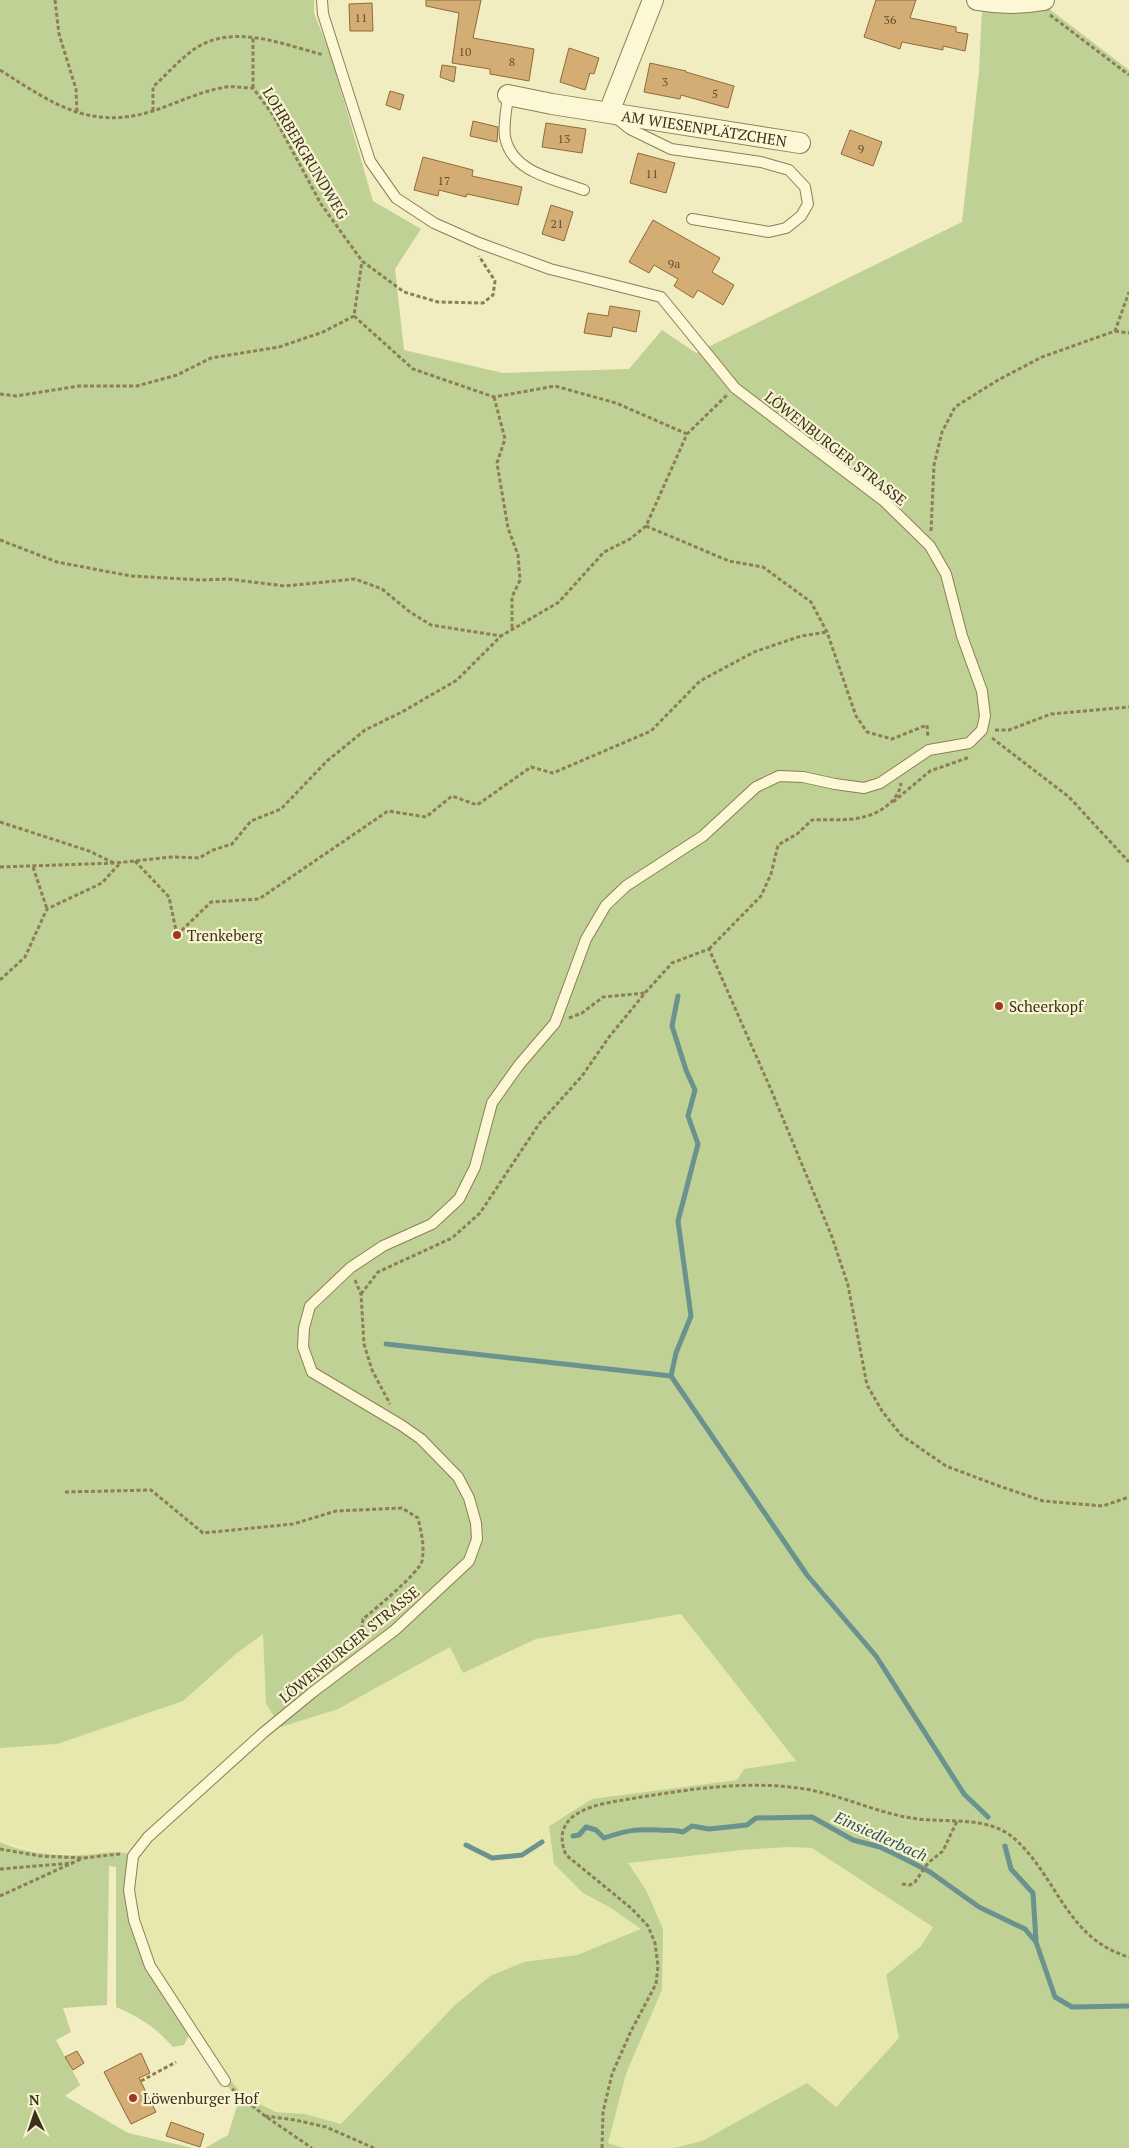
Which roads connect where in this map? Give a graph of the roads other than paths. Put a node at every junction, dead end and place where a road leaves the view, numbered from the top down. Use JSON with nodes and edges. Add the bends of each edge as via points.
{"nodes":[{"id":1,"x":322,"y":0,"type":"edge"},
{"id":2,"x":653,"y":0,"type":"edge"},
{"id":3,"x":977,"y":0,"type":"edge"},
{"id":4,"x":1044,"y":5,"type":"edge"},
{"id":5,"x":508,"y":95,"type":"joint"},
{"id":6,"x":609,"y":112,"type":"junction"},
{"id":7,"x":800,"y":142,"type":"dead end"},
{"id":8,"x":584,"y":190,"type":"dead end"},
{"id":9,"x":692,"y":219,"type":"dead end"},
{"id":10,"x":225,"y":2081,"type":"road end"}],
"edges":[{"from":1,"to":10,"type":"lane","name":"LÖWENBURGER STRASSE","via":[[336,58],[370,161],[396,198],[434,223],[479,243],[550,269],[661,297],[735,388],[884,501],[930,546],[946,574],[962,636],[982,691],[985,716],[982,730],[969,743],[929,750],[880,783],[864,788],[803,776],[779,776],[756,787],[703,836],[626,886],[606,905],[586,938],[555,1023],[492,1103],[476,1167],[459,1200],[432,1224],[383,1246],[350,1268],[310,1306],[303,1347],[312,1372],[421,1439],[458,1477],[470,1498],[477,1539],[469,1561],[395,1630],[263,1733],[148,1837],[134,1856],[130,1890],[134,1920],[150,1966]]},
{"from":2,"to":6,"type":"street","name":"AM WIESENPLÄTZCHEN"},
{"from":3,"to":4,"type":"street"},
{"from":5,"to":6,"type":"street","name":"AM WIESENPLÄTZCHEN"},
{"from":5,"to":8,"type":"lane","via":[[505,136],[511,155],[528,170]]},
{"from":6,"to":7,"type":"street","name":"AM WIESENPLÄTZCHEN"},
{"from":6,"to":9,"type":"lane","via":[[630,129],[671,149],[761,162],[789,170],[805,188],[808,204],[801,216],[786,228],[769,232]]}]}
